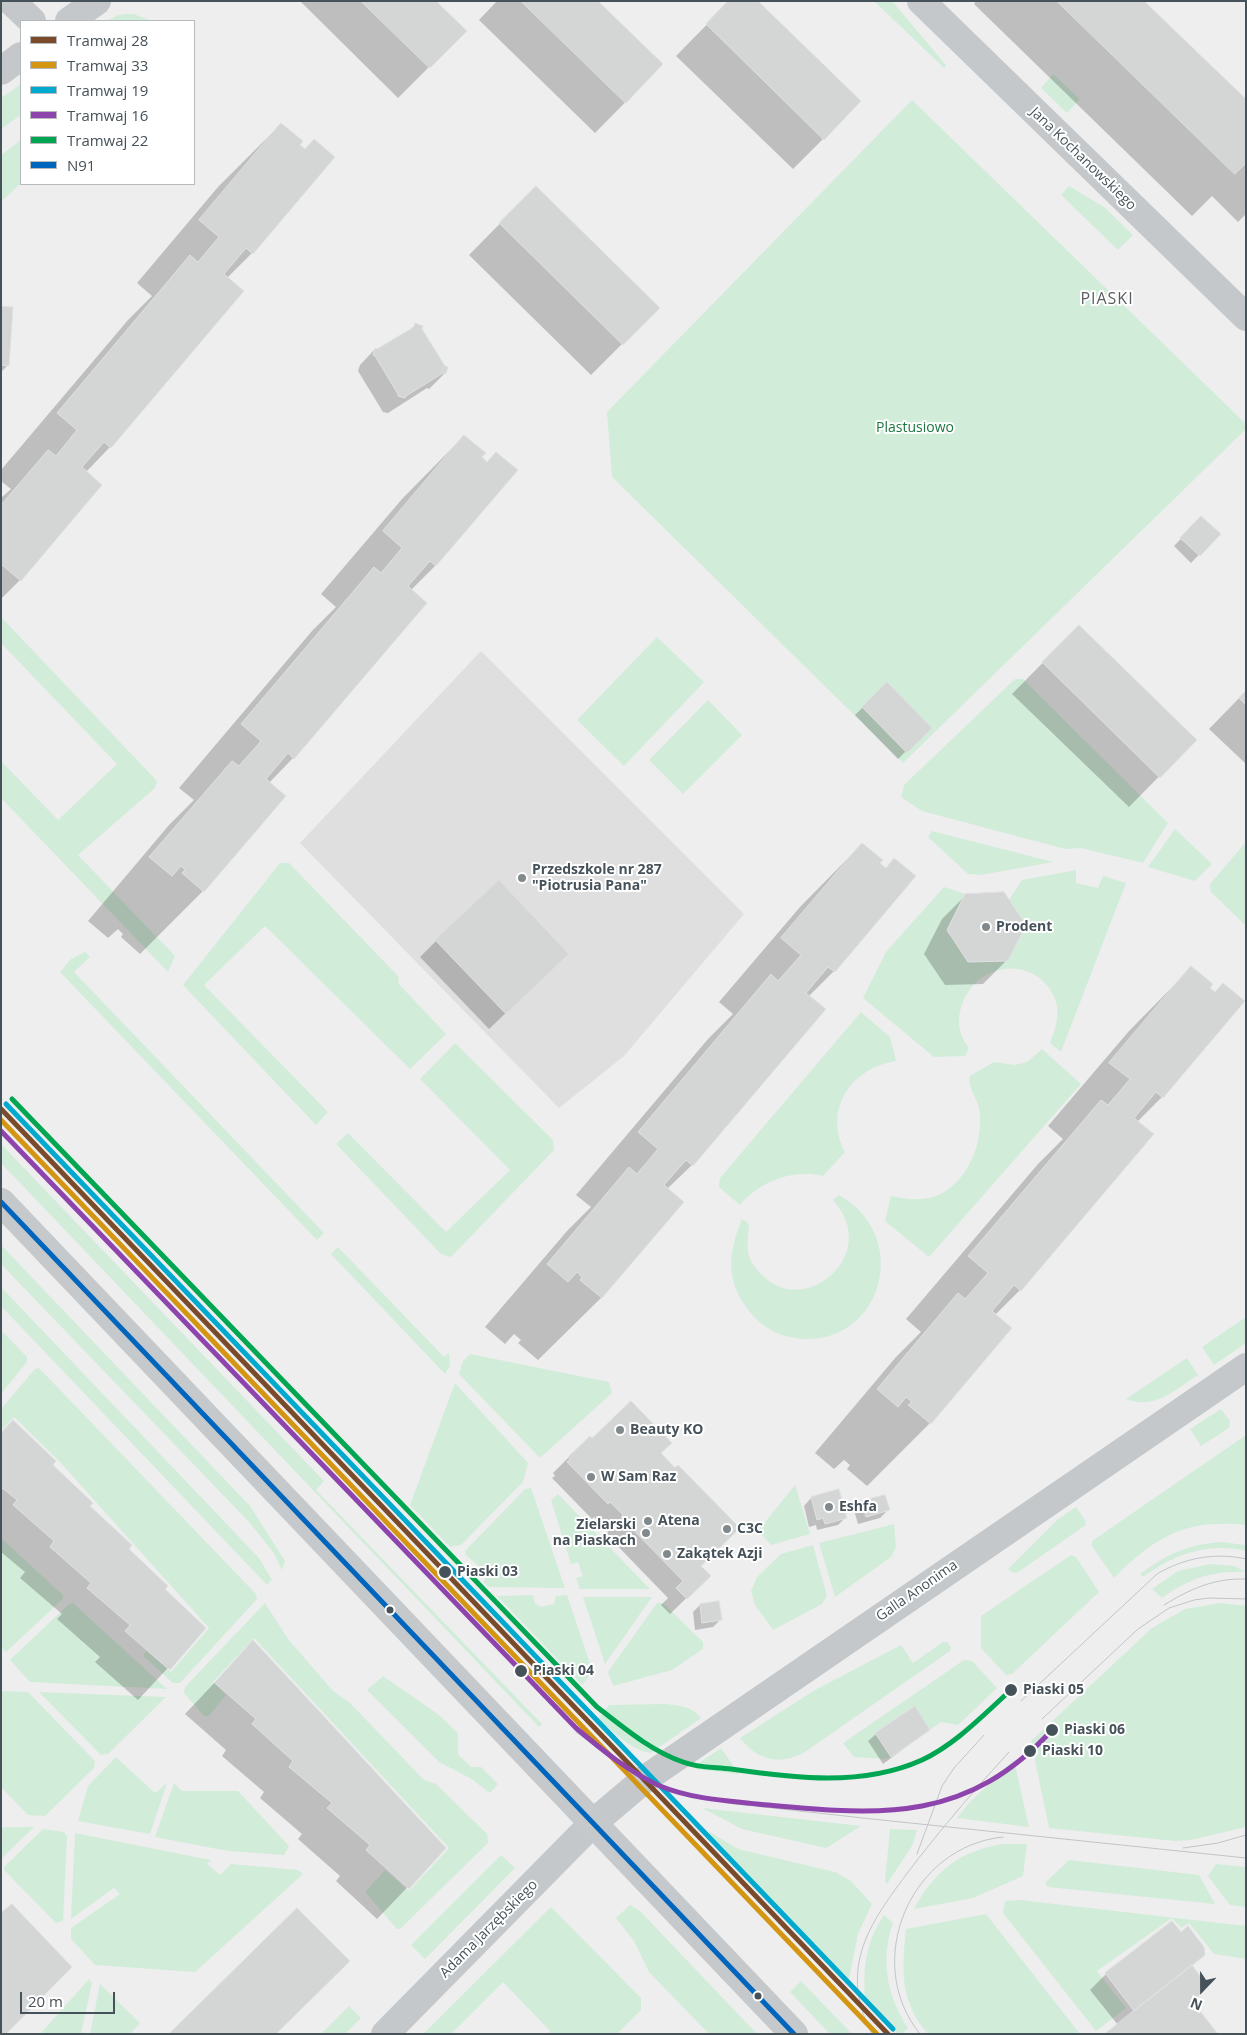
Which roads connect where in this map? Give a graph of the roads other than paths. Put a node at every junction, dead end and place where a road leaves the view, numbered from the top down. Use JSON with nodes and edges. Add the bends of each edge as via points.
{"nodes":[{"id":1,"x":11,"y":1,"type":"edge"},
{"id":2,"x":97,"y":1,"type":"edge"},
{"id":3,"x":920,"y":1,"type":"edge"},
{"id":4,"x":31,"y":20,"type":"edge"},
{"id":5,"x":70,"y":20,"type":"edge"},
{"id":6,"x":20,"y":57,"type":"edge"},
{"id":7,"x":1,"y":71,"type":"edge"},
{"id":8,"x":1246,"y":317,"type":"edge"},
{"id":9,"x":1,"y":1202,"type":"edge"},
{"id":10,"x":1246,"y":1367,"type":"edge"},
{"id":11,"x":593,"y":1823,"type":"junction"},
{"id":12,"x":385,"y":2034,"type":"edge"},
{"id":13,"x":794,"y":2034,"type":"edge"}],
"edges":[{"from":1,"to":4,"type":"street"},
{"from":2,"to":5,"type":"street"},
{"from":3,"to":8,"type":"street","name":"Jana Kochanowskiego"},
{"from":6,"to":7,"type":"street"},
{"from":9,"to":11,"type":"main road"},
{"from":10,"to":11,"type":"street","name":"Galla Anonima","via":[[661,1767]]},
{"from":11,"to":12,"type":"street","name":"Adama Jarzębskiego"},
{"from":11,"to":13,"type":"main road"}]}
